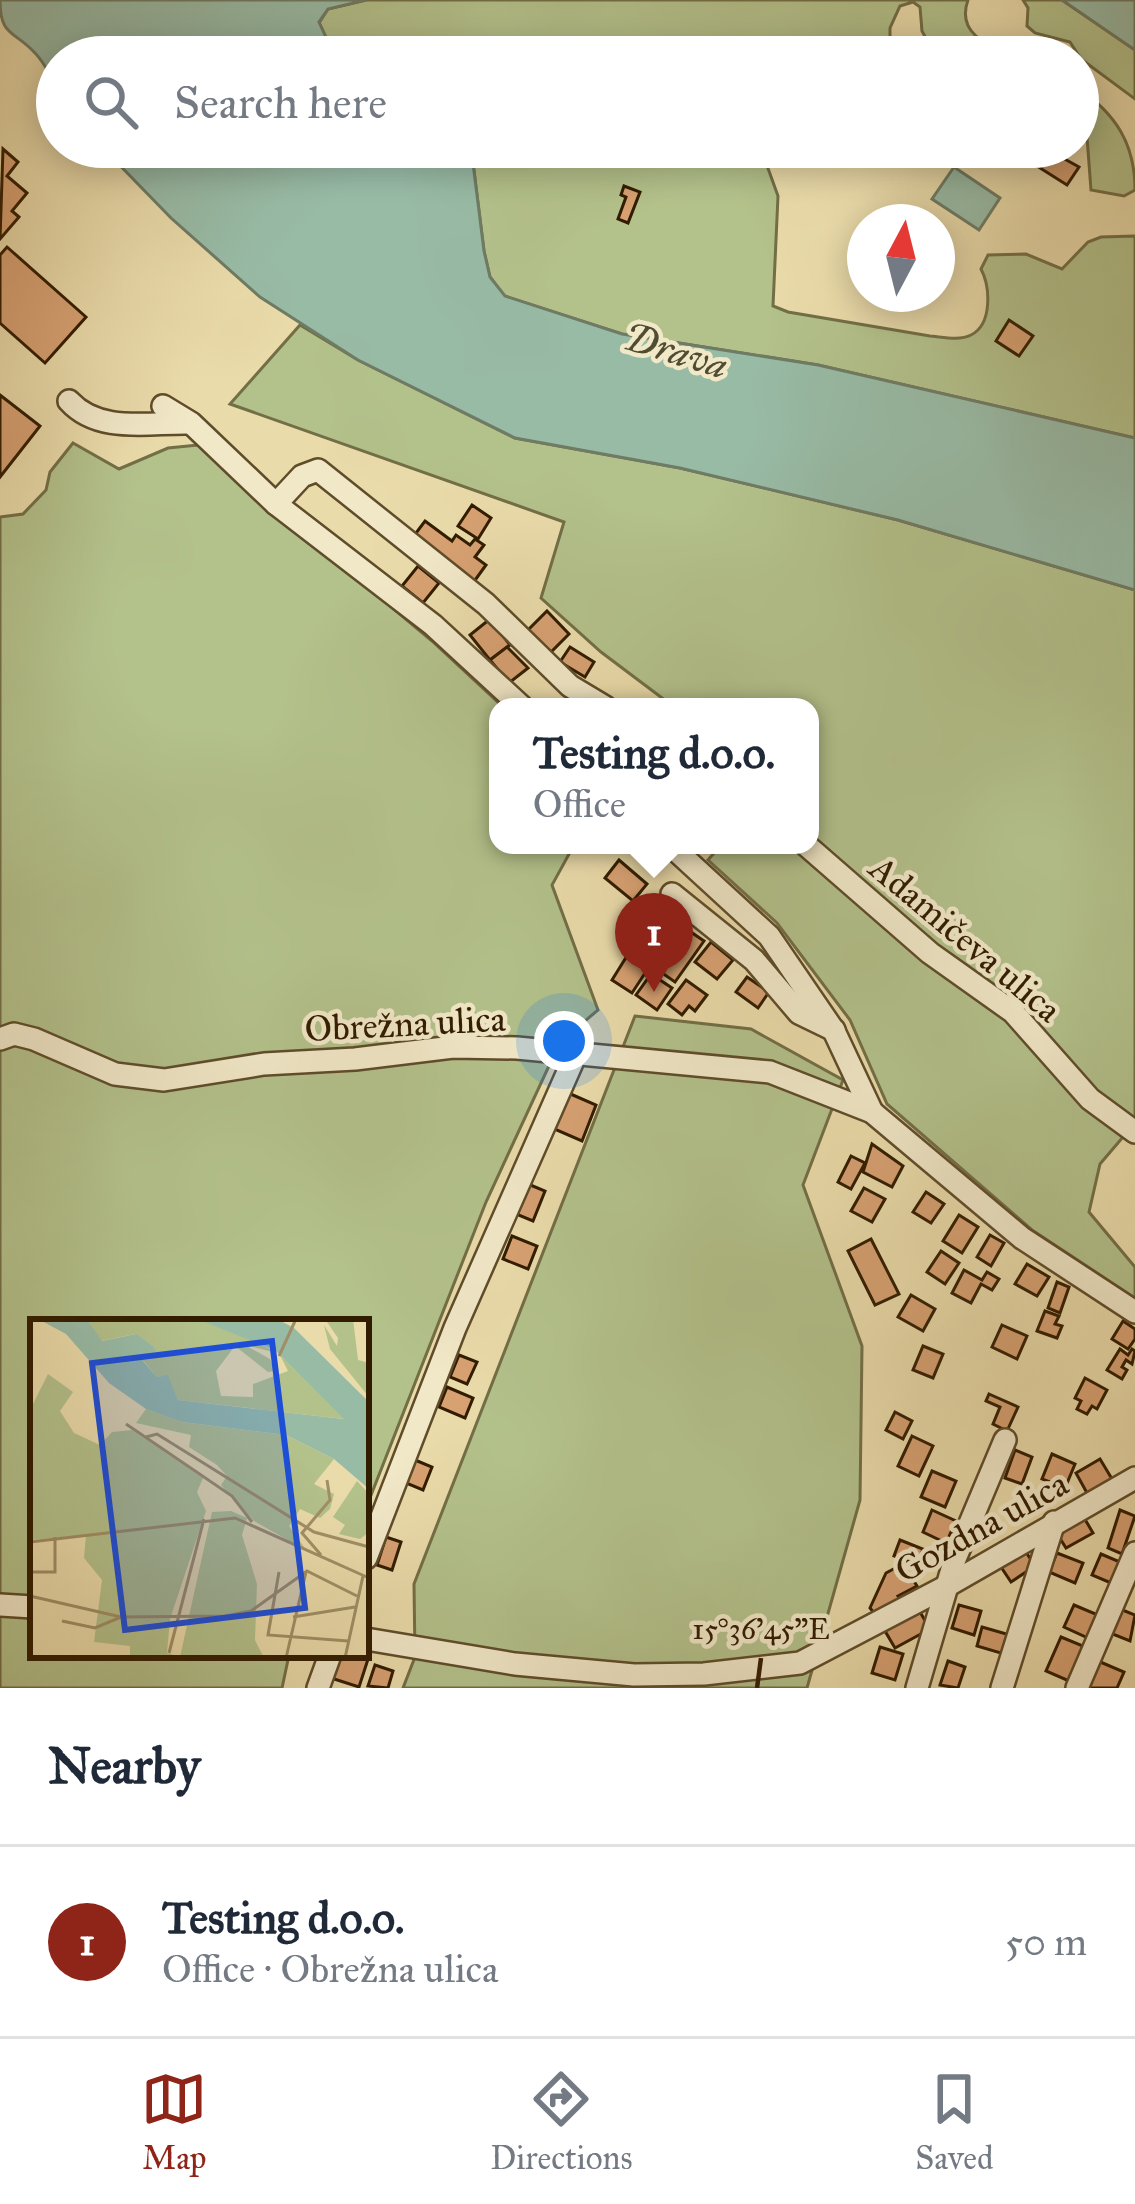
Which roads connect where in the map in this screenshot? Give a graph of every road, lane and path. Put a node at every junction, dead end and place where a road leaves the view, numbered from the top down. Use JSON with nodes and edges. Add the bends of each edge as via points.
{"nodes":[{"id":1,"x":69,"y":401,"type":"dead end"},
{"id":2,"x":163,"y":406,"type":"dead end"},
{"id":3,"x":190,"y":423,"type":"junction"},
{"id":4,"x":276,"y":504,"type":"junction"},
{"id":5,"x":512,"y":698,"type":"edge"},
{"id":6,"x":590,"y":698,"type":"edge"},
{"id":7,"x":680,"y":854,"type":"edge"},
{"id":8,"x":816,"y":854,"type":"edge"},
{"id":9,"x":672,"y":894,"type":"dead end"},
{"id":10,"x":834,"y":1030,"type":"junction"},
{"id":11,"x":7,"y":1036,"type":"edge"},
{"id":12,"x":575,"y":1056,"type":"junction"},
{"id":13,"x":872,"y":1112,"type":"junction"},
{"id":14,"x":1135,"y":1132,"type":"edge"},
{"id":15,"x":1135,"y":1312,"type":"edge"},
{"id":16,"x":1005,"y":1440,"type":"dead end"},
{"id":17,"x":1135,"y":1478,"type":"edge"},
{"id":18,"x":1054,"y":1522,"type":"junction"},
{"id":19,"x":369,"y":1550,"type":"edge"},
{"id":20,"x":1135,"y":1552,"type":"edge"},
{"id":21,"x":946,"y":1586,"type":"junction"},
{"id":22,"x":0,"y":1605,"type":"edge"},
{"id":23,"x":30,"y":1607,"type":"edge"},
{"id":24,"x":369,"y":1640,"type":"edge"},
{"id":25,"x":329,"y":1658,"type":"edge"},
{"id":26,"x":318,"y":1688,"type":"edge"},
{"id":27,"x":917,"y":1688,"type":"edge"},
{"id":28,"x":1002,"y":1688,"type":"edge"},
{"id":29,"x":1077,"y":1688,"type":"edge"}],
"edges":[{"from":1,"to":3,"type":"street","via":[[95,420]]},
{"from":2,"to":3,"type":"street"},
{"from":3,"to":4,"type":"street"},
{"from":4,"to":5,"type":"street","via":[[434,625]]},
{"from":4,"to":6,"type":"street","via":[[318,470]]},
{"from":7,"to":10,"type":"street","name":"Obrežna ulica","via":[[769,936]]},
{"from":8,"to":14,"type":"street","name":"Adamičeva ulica","via":[[1013,1012],[1090,1099]]},
{"from":9,"to":10,"type":"street","via":[[754,960],[799,1013]]},
{"from":10,"to":13,"type":"street","name":"Obrežna ulica"},
{"from":11,"to":12,"type":"street","name":"Obrežna ulica","via":[[34,1039],[115,1074],[164,1079],[453,1047]]},
{"from":12,"to":13,"type":"street","name":"Obrežna ulica","via":[[770,1072]]},
{"from":12,"to":19,"type":"street","via":[[455,1328]]},
{"from":13,"to":15,"type":"street","name":"Obrežna ulica","via":[[1022,1238]]},
{"from":16,"to":21,"type":"street"},
{"from":17,"to":18,"type":"street","name":"Gozdna ulica"},
{"from":18,"to":21,"type":"street","name":"Gozdna ulica"},
{"from":18,"to":28,"type":"street"},
{"from":20,"to":29,"type":"street"},
{"from":21,"to":24,"type":"street","name":"Gozdna ulica","via":[[800,1663],[704,1674],[586,1672]]},
{"from":21,"to":27,"type":"street"},
{"from":22,"to":23,"type":"street"},
{"from":25,"to":26,"type":"street"}]}
